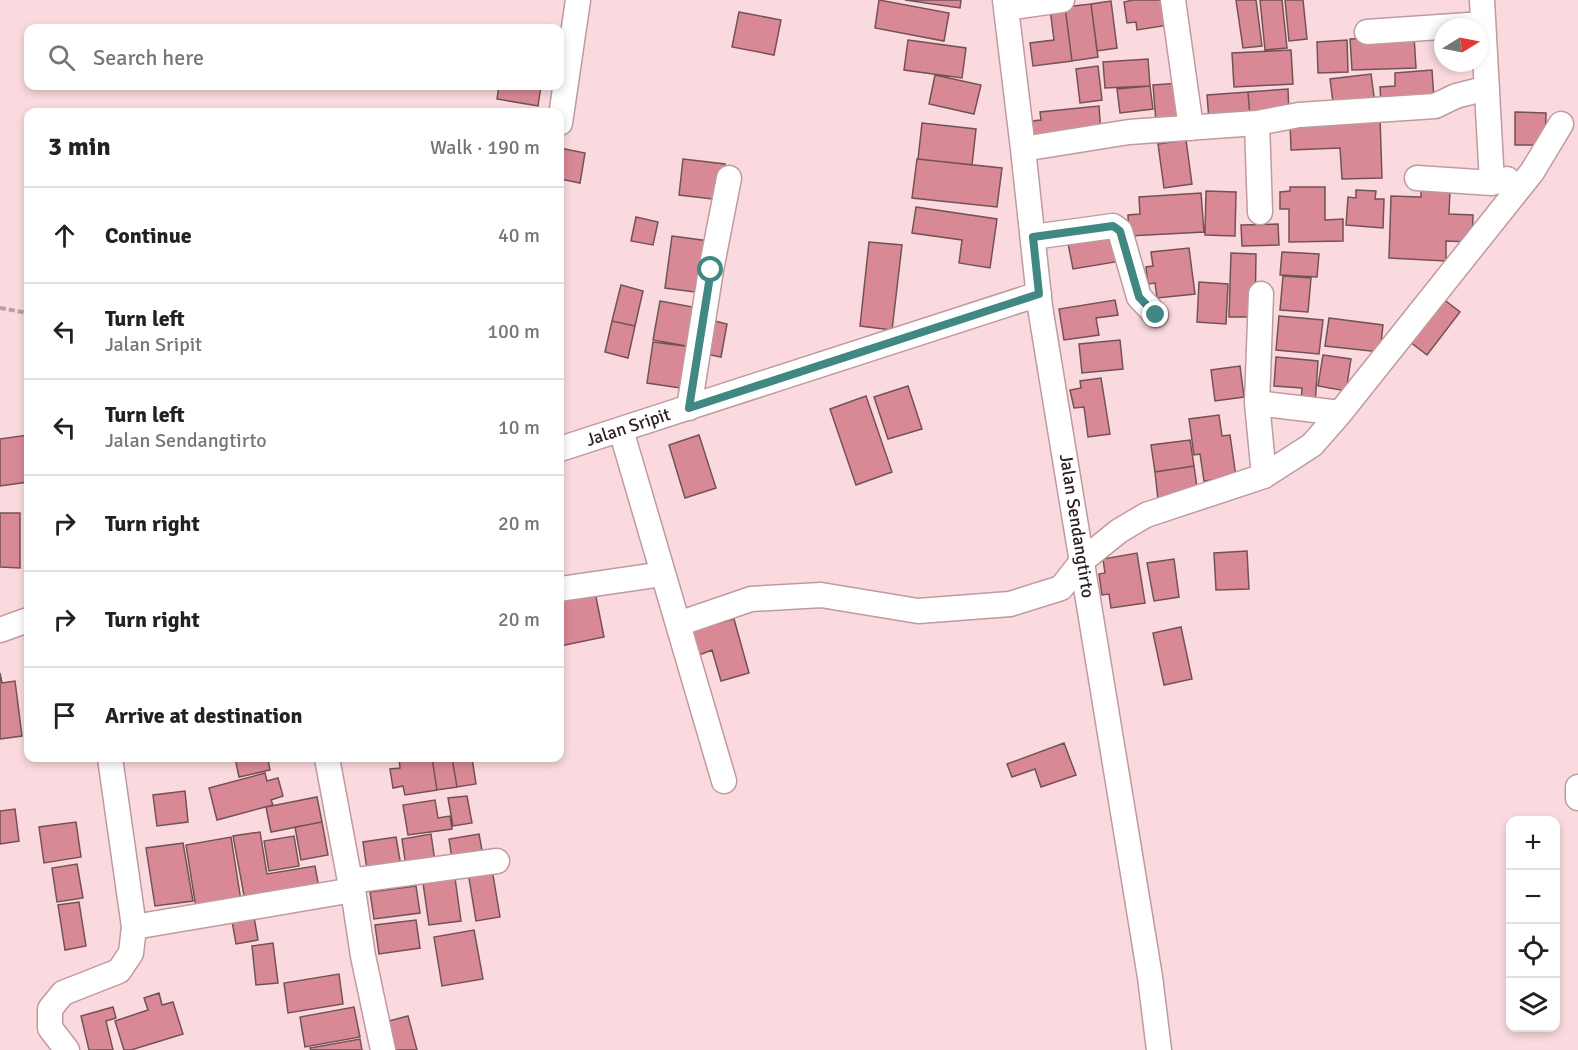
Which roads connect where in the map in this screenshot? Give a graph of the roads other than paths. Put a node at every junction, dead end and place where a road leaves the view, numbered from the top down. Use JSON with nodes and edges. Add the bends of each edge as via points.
{"nodes":[{"id":1,"x":578,"y":0,"type":"edge"},
{"id":2,"x":1062,"y":0,"type":"edge"},
{"id":3,"x":1173,"y":0,"type":"edge"},
{"id":4,"x":1005,"y":4,"type":"edge"},
{"id":5,"x":1483,"y":12,"type":"edge"},
{"id":6,"x":1367,"y":32,"type":"dead end"},
{"id":7,"x":1487,"y":88,"type":"junction"},
{"id":8,"x":562,"y":108,"type":"edge"},
{"id":9,"x":1257,"y":123,"type":"junction"},
{"id":10,"x":1561,"y":124,"type":"dead end"},
{"id":11,"x":1191,"y":128,"type":"junction"},
{"id":12,"x":1023,"y":148,"type":"junction"},
{"id":13,"x":1532,"y":172,"type":"junction"},
{"id":14,"x":729,"y":178,"type":"dead end"},
{"id":15,"x":1417,"y":178,"type":"dead end"},
{"id":16,"x":1492,"y":183,"type":"junction"},
{"id":17,"x":1260,"y":213,"type":"dead end"},
{"id":18,"x":1033,"y":237,"type":"junction"},
{"id":19,"x":1039,"y":294,"type":"junction"},
{"id":20,"x":1261,"y":294,"type":"dead end"},
{"id":21,"x":1156,"y":315,"type":"dead end"},
{"id":22,"x":1257,"y":403,"type":"junction"},
{"id":23,"x":689,"y":408,"type":"junction"},
{"id":24,"x":1340,"y":413,"type":"junction"},
{"id":25,"x":621,"y":430,"type":"junction"},
{"id":26,"x":564,"y":448,"type":"edge"},
{"id":27,"x":1264,"y":476,"type":"junction"},
{"id":28,"x":1083,"y":560,"type":"junction"},
{"id":29,"x":663,"y":574,"type":"junction"},
{"id":30,"x":564,"y":588,"type":"edge"},
{"id":31,"x":24,"y":621,"type":"edge"},
{"id":32,"x":678,"y":624,"type":"junction"},
{"id":33,"x":0,"y":630,"type":"edge"},
{"id":34,"x":111,"y":762,"type":"edge"},
{"id":35,"x":328,"y":762,"type":"edge"},
{"id":36,"x":724,"y":781,"type":"dead end"},
{"id":37,"x":1578,"y":787,"type":"edge"},
{"id":38,"x":1578,"y":798,"type":"edge"},
{"id":39,"x":497,"y":861,"type":"dead end"},
{"id":40,"x":352,"y":885,"type":"junction"},
{"id":41,"x":134,"y":927,"type":"junction"},
{"id":42,"x":67,"y":1050,"type":"edge"},
{"id":43,"x":383,"y":1050,"type":"edge"},
{"id":44,"x":1159,"y":1050,"type":"edge"}],
"edges":[{"from":1,"to":8,"type":"street"},
{"from":2,"to":4,"type":"street"},
{"from":3,"to":11,"type":"street"},
{"from":4,"to":12,"type":"street","name":"Jalan Sendangtirto"},
{"from":5,"to":6,"type":"street"},
{"from":5,"to":7,"type":"street"},
{"from":7,"to":9,"type":"street","via":[[1435,106],[1299,115]]},
{"from":7,"to":16,"type":"street"},
{"from":9,"to":11,"type":"street"},
{"from":9,"to":17,"type":"street"},
{"from":10,"to":13,"type":"street"},
{"from":11,"to":12,"type":"street","via":[[1129,132]]},
{"from":12,"to":18,"type":"street","name":"Jalan Sendangtirto"},
{"from":13,"to":16,"type":"street"},
{"from":13,"to":24,"type":"street"},
{"from":14,"to":23,"type":"street"},
{"from":15,"to":16,"type":"street"},
{"from":18,"to":19,"type":"street","name":"Jalan Sendangtirto"},
{"from":18,"to":21,"type":"street","via":[[1113,226],[1120,231],[1139,297]]},
{"from":19,"to":23,"type":"street","name":"Jalan Sripit"},
{"from":19,"to":28,"type":"street","name":"Jalan Sendangtirto"},
{"from":20,"to":22,"type":"street"},
{"from":22,"to":24,"type":"street"},
{"from":22,"to":27,"type":"street"},
{"from":23,"to":25,"type":"street","name":"Jalan Sripit"},
{"from":24,"to":27,"type":"street","via":[[1312,445]]},
{"from":25,"to":26,"type":"street","name":"Jalan Sripit"},
{"from":25,"to":29,"type":"street"},
{"from":27,"to":28,"type":"street","via":[[1146,515]]},
{"from":28,"to":32,"type":"street","via":[[1061,588],[1010,604],[918,611],[821,595],[763,598]]},
{"from":28,"to":44,"type":"street","name":"Jalan Sendangtirto"},
{"from":29,"to":30,"type":"street"},
{"from":29,"to":32,"type":"street"},
{"from":31,"to":33,"type":"street"},
{"from":32,"to":36,"type":"street"},
{"from":34,"to":41,"type":"street"},
{"from":35,"to":40,"type":"street"},
{"from":37,"to":38,"type":"street"},
{"from":39,"to":40,"type":"street"},
{"from":40,"to":41,"type":"street"},
{"from":40,"to":43,"type":"street"},
{"from":41,"to":42,"type":"street","via":[[131,953],[119,971],[63,993],[50,1009],[50,1028]]}]}
